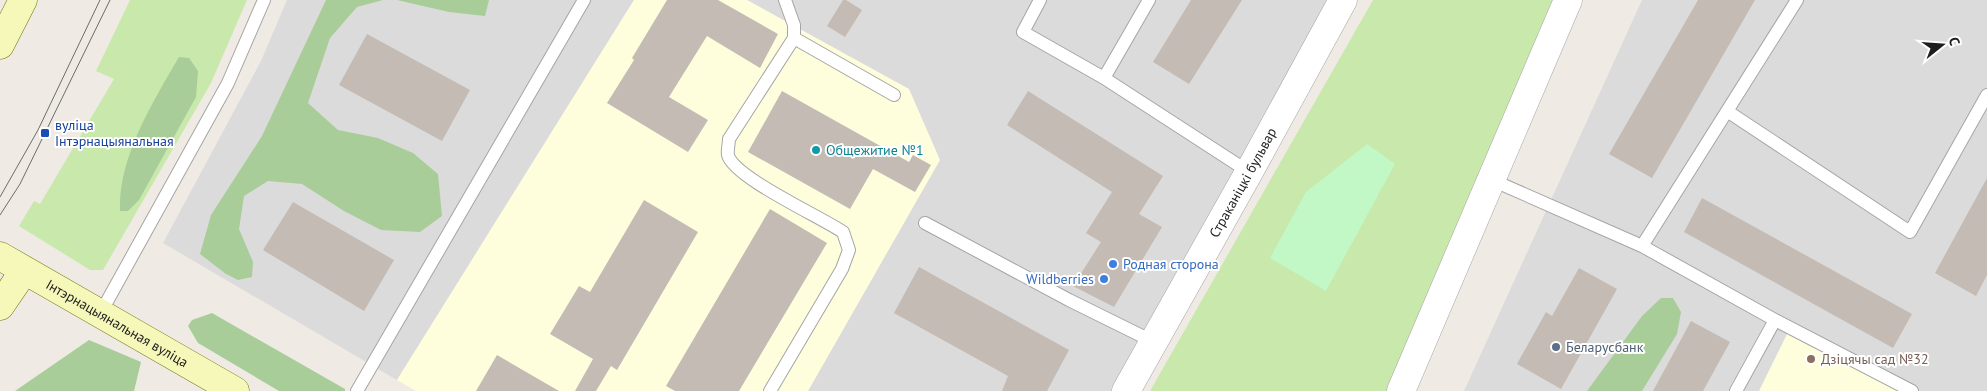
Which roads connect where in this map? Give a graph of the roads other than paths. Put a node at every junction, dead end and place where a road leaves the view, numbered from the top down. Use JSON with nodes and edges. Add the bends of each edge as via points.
{"nodes":[{"id":1,"x":23,"y":0,"type":"edge"},
{"id":2,"x":264,"y":0,"type":"edge"},
{"id":3,"x":584,"y":0,"type":"edge"},
{"id":4,"x":785,"y":0,"type":"edge"},
{"id":5,"x":1040,"y":0,"type":"edge"},
{"id":6,"x":1149,"y":0,"type":"edge"},
{"id":7,"x":1343,"y":0,"type":"edge"},
{"id":8,"x":1568,"y":0,"type":"edge"},
{"id":9,"x":1797,"y":0,"type":"edge"},
{"id":10,"x":794,"y":38,"type":"junction"},
{"id":11,"x":0,"y":46,"type":"edge"},
{"id":12,"x":1104,"y":78,"type":"junction"},
{"id":13,"x":894,"y":94,"type":"dead end"},
{"id":14,"x":1987,"y":95,"type":"edge"},
{"id":15,"x":1727,"y":111,"type":"junction"},
{"id":16,"x":1249,"y":172,"type":"junction"},
{"id":17,"x":1492,"y":180,"type":"junction"},
{"id":18,"x":924,"y":223,"type":"dead end"},
{"id":19,"x":1642,"y":246,"type":"junction"},
{"id":20,"x":0,"y":256,"type":"edge"},
{"id":21,"x":24,"y":271,"type":"junction"},
{"id":22,"x":0,"y":306,"type":"edge"},
{"id":23,"x":100,"y":314,"type":"junction"},
{"id":24,"x":1775,"y":320,"type":"junction"},
{"id":25,"x":1154,"y":342,"type":"junction"},
{"id":26,"x":235,"y":391,"type":"edge"},
{"id":27,"x":356,"y":391,"type":"edge"},
{"id":28,"x":770,"y":391,"type":"edge"},
{"id":29,"x":1126,"y":391,"type":"edge"},
{"id":30,"x":1401,"y":391,"type":"edge"},
{"id":31,"x":1736,"y":391,"type":"edge"},
{"id":32,"x":1912,"y":391,"type":"edge"}],
"edges":[{"from":1,"to":11,"type":"main road"},
{"from":2,"to":23,"type":"lane","via":[[228,83]]},
{"from":3,"to":27,"type":"lane"},
{"from":4,"to":10,"type":"lane","via":[[794,25]]},
{"from":5,"to":12,"type":"lane","via":[[1022,32]]},
{"from":6,"to":12,"type":"lane"},
{"from":7,"to":16,"type":"street","name":"Страканіцкі бульвар"},
{"from":8,"to":17,"type":"street"},
{"from":9,"to":15,"type":"lane"},
{"from":10,"to":13,"type":"lane"},
{"from":10,"to":28,"type":"lane","via":[[729,140],[728,155],[734,166],[764,187],[843,232],[849,250],[842,269]]},
{"from":12,"to":16,"type":"lane"},
{"from":14,"to":15,"type":"lane","via":[[1910,232]]},
{"from":15,"to":19,"type":"lane"},
{"from":16,"to":25,"type":"street","name":"Страканіцкі бульвар"},
{"from":17,"to":19,"type":"lane"},
{"from":17,"to":30,"type":"street"},
{"from":18,"to":25,"type":"lane"},
{"from":19,"to":24,"type":"lane"},
{"from":20,"to":21,"type":"main road","name":"Інтэрнацыянальная вуліца"},
{"from":21,"to":22,"type":"main road"},
{"from":21,"to":23,"type":"main road","name":"Інтэрнацыянальная вуліца"},
{"from":23,"to":26,"type":"main road","name":"Інтэрнацыянальная вуліца"},
{"from":24,"to":31,"type":"lane"},
{"from":24,"to":32,"type":"lane"},
{"from":25,"to":29,"type":"street","name":"Страканіцкі бульвар"}]}
